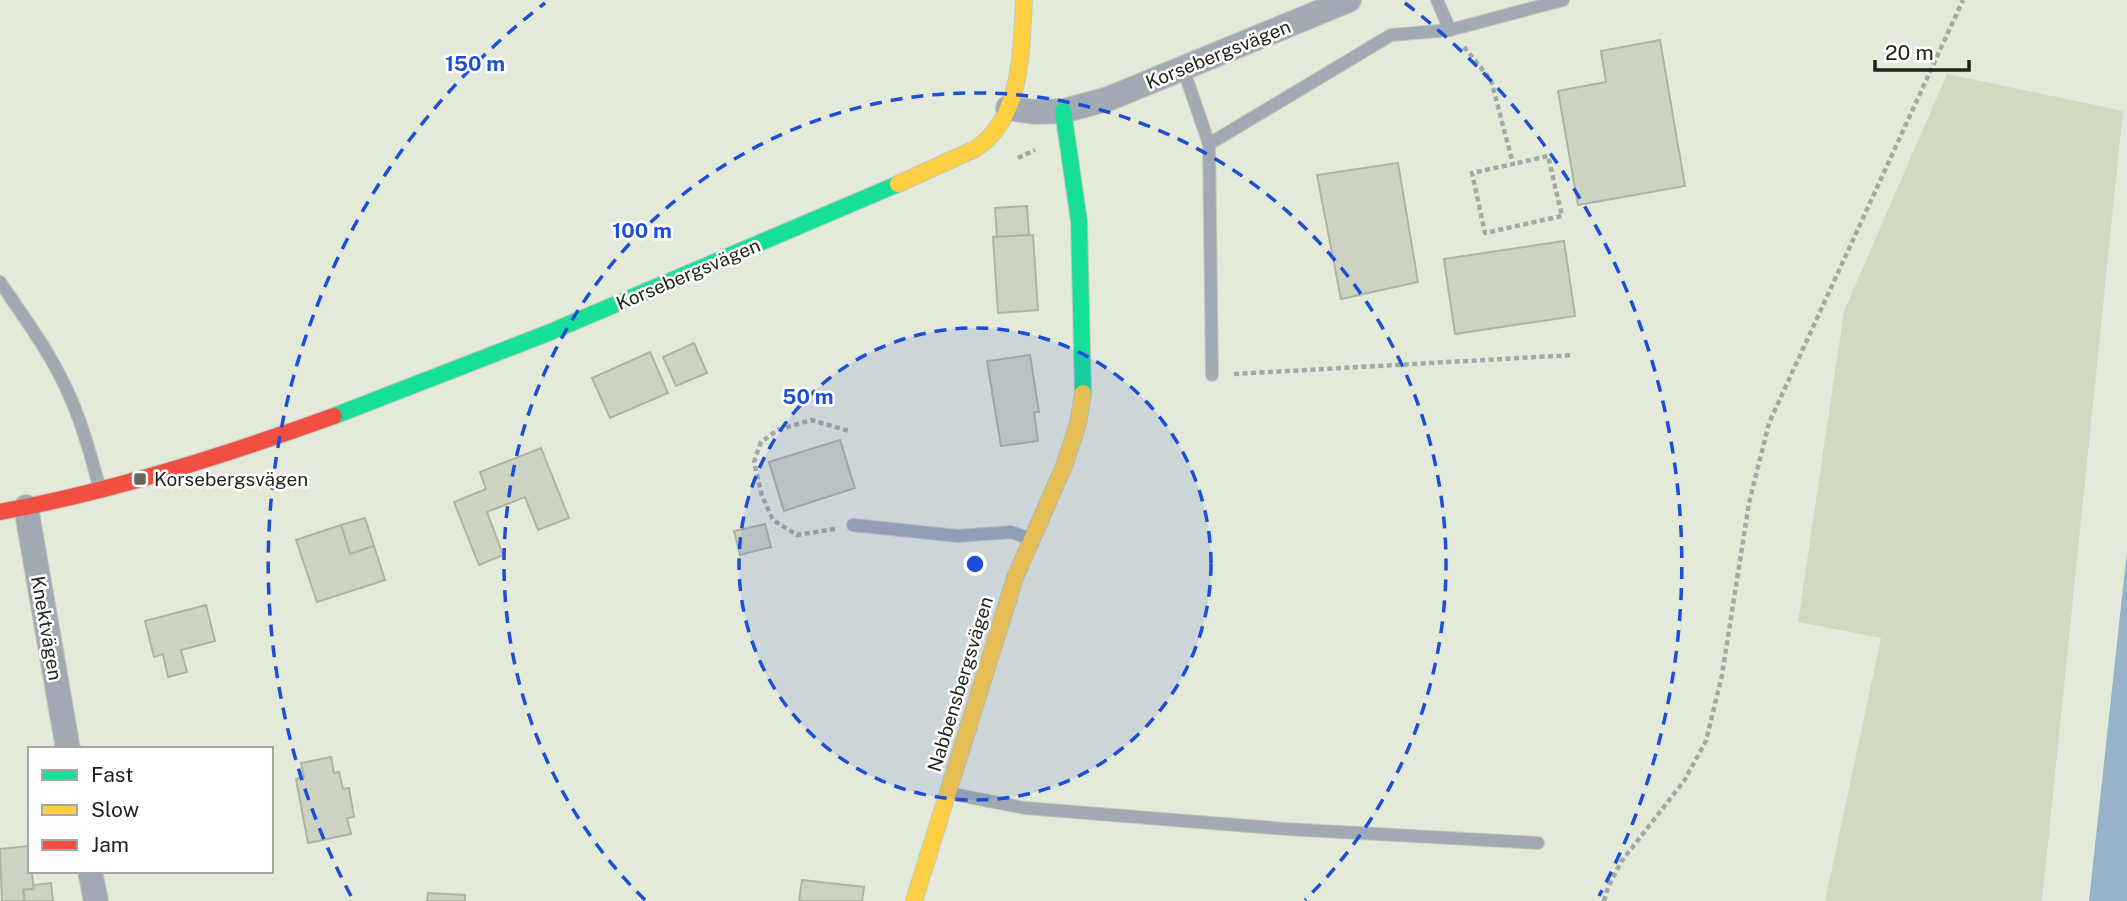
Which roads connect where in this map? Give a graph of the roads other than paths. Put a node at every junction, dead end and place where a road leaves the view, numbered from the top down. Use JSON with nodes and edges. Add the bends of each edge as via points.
{"nodes":[{"id":1,"x":1024,"y":0,"type":"edge"},
{"id":2,"x":1349,"y":0,"type":"edge"},
{"id":3,"x":1437,"y":0,"type":"edge"},
{"id":4,"x":1563,"y":0,"type":"edge"},
{"id":5,"x":1450,"y":30,"type":"junction"},
{"id":6,"x":1183,"y":68,"type":"junction"},
{"id":7,"x":1009,"y":108,"type":"junction"},
{"id":8,"x":1063,"y":111,"type":"junction"},
{"id":9,"x":1209,"y":144,"type":"junction"},
{"id":10,"x":0,"y":282,"type":"edge"},
{"id":11,"x":1212,"y":375,"type":"road end"},
{"id":12,"x":100,"y":490,"type":"junction"},
{"id":13,"x":26,"y":508,"type":"junction"},
{"id":14,"x":0,"y":512,"type":"edge"},
{"id":15,"x":853,"y":525,"type":"road end"},
{"id":16,"x":1032,"y":539,"type":"junction"},
{"id":17,"x":68,"y":747,"type":"edge"},
{"id":18,"x":948,"y":793,"type":"junction"},
{"id":19,"x":1538,"y":844,"type":"dead end"},
{"id":20,"x":90,"y":873,"type":"edge"},
{"id":21,"x":96,"y":901,"type":"edge"},
{"id":22,"x":914,"y":901,"type":"edge"}],
"edges":[{"from":1,"to":7,"type":"street","via":[[1020,60]]},
{"from":2,"to":6,"type":"street","name":"Korsebergsvägen"},
{"from":3,"to":5,"type":"lane"},
{"from":4,"to":5,"type":"lane"},
{"from":5,"to":9,"type":"lane","via":[[1391,35]]},
{"from":6,"to":8,"type":"street","name":"Korsebergsvägen","via":[[1108,99]]},
{"from":6,"to":9,"type":"lane"},
{"from":7,"to":8,"type":"street","name":"Korsebergsvägen"},
{"from":7,"to":12,"type":"street","name":"Korsebergsvägen","via":[[988,140],[961,157],[601,311],[284,435]]},
{"from":8,"to":16,"type":"street","name":"Nabbensbergsvägen","via":[[1079,222],[1084,390],[1064,466]]},
{"from":9,"to":11,"type":"lane"},
{"from":10,"to":12,"type":"lane","via":[[66,387]]},
{"from":12,"to":13,"type":"street","name":"Korsebergsvägen"},
{"from":13,"to":14,"type":"street","name":"Korsebergsvägen"},
{"from":13,"to":17,"type":"street","name":"Knektvägen"},
{"from":15,"to":16,"type":"lane","via":[[958,536],[1011,532]]},
{"from":16,"to":18,"type":"street","name":"Nabbensbergsvägen","via":[[1015,578]]},
{"from":18,"to":19,"type":"lane","via":[[1025,808]]},
{"from":18,"to":22,"type":"street","name":"Nabbensbergsvägen"},
{"from":20,"to":21,"type":"street"}]}
